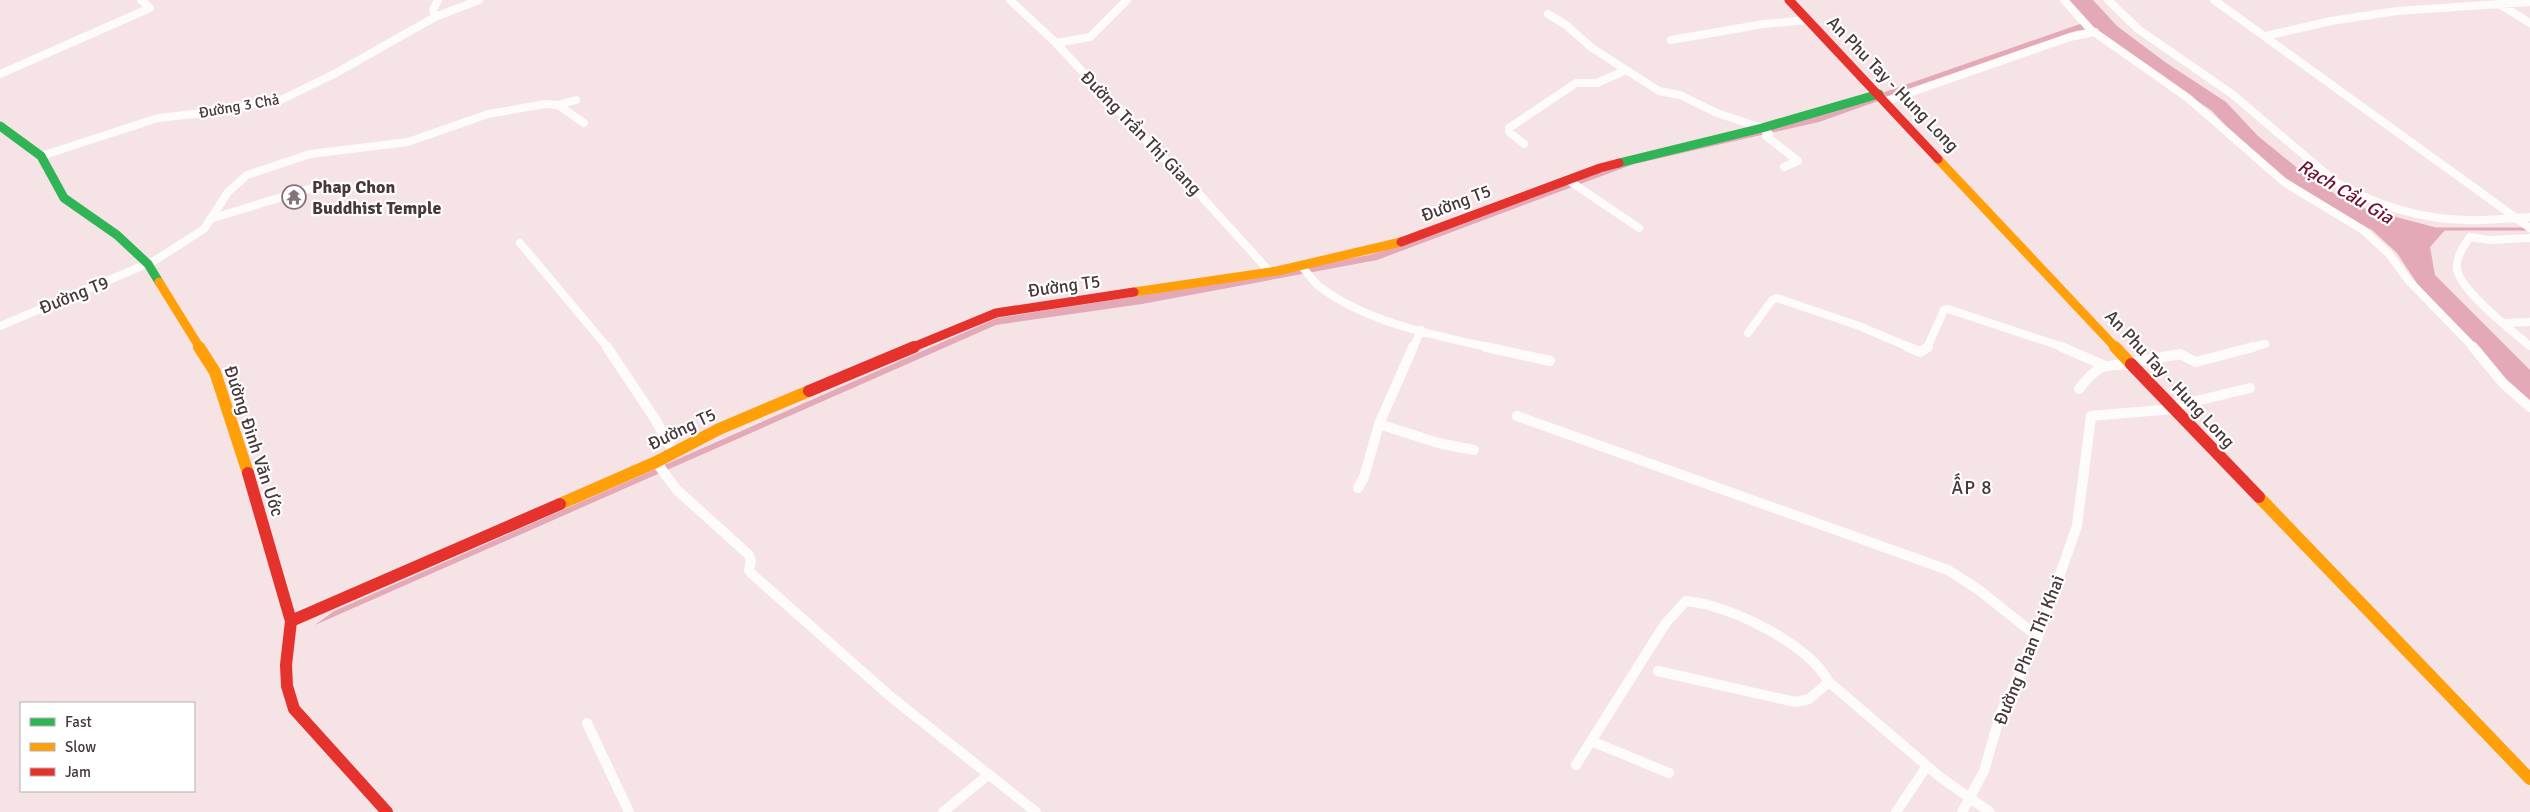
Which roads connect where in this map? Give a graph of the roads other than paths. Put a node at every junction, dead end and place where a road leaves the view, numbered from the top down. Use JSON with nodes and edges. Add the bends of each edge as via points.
{"nodes":[{"id":1,"x":142,"y":0,"type":"edge"},
{"id":2,"x":438,"y":0,"type":"edge"},
{"id":3,"x":479,"y":0,"type":"edge"},
{"id":4,"x":1010,"y":0,"type":"edge"},
{"id":5,"x":1127,"y":0,"type":"edge"},
{"id":6,"x":1788,"y":0,"type":"edge"},
{"id":7,"x":2064,"y":0,"type":"edge"},
{"id":8,"x":2108,"y":0,"type":"edge"},
{"id":9,"x":2214,"y":0,"type":"edge"},
{"id":10,"x":2495,"y":0,"type":"edge"},
{"id":11,"x":2530,"y":2,"type":"edge"},
{"id":12,"x":2502,"y":6,"type":"junction"},
{"id":13,"x":1548,"y":14,"type":"dead end"},
{"id":14,"x":434,"y":17,"type":"junction"},
{"id":15,"x":1808,"y":20,"type":"junction"},
{"id":16,"x":2530,"y":23,"type":"edge"},
{"id":17,"x":2093,"y":31,"type":"junction"},
{"id":18,"x":2266,"y":36,"type":"junction"},
{"id":19,"x":1672,"y":40,"type":"dead end"},
{"id":20,"x":1056,"y":43,"type":"junction"},
{"id":21,"x":1626,"y":70,"type":"junction"},
{"id":22,"x":0,"y":74,"type":"edge"},
{"id":23,"x":1883,"y":98,"type":"junction"},
{"id":24,"x":576,"y":100,"type":"dead end"},
{"id":25,"x":558,"y":105,"type":"junction"},
{"id":26,"x":584,"y":123,"type":"dead end"},
{"id":27,"x":0,"y":126,"type":"edge"},
{"id":28,"x":1765,"y":131,"type":"junction"},
{"id":29,"x":1524,"y":144,"type":"dead end"},
{"id":30,"x":41,"y":156,"type":"junction"},
{"id":31,"x":1784,"y":167,"type":"dead end"},
{"id":32,"x":1573,"y":183,"type":"junction"},
{"id":33,"x":325,"y":184,"type":"dead end"},
{"id":34,"x":2530,"y":217,"type":"edge"},
{"id":35,"x":213,"y":218,"type":"junction"},
{"id":36,"x":2517,"y":218,"type":"junction"},
{"id":37,"x":2461,"y":223,"type":"junction"},
{"id":38,"x":1639,"y":228,"type":"dead end"},
{"id":39,"x":2530,"y":228,"type":"edge"},
{"id":40,"x":2470,"y":237,"type":"junction"},
{"id":41,"x":2530,"y":238,"type":"edge"},
{"id":42,"x":520,"y":243,"type":"dead end"},
{"id":43,"x":148,"y":264,"type":"junction"},
{"id":44,"x":1303,"y":269,"type":"junction"},
{"id":45,"x":1268,"y":271,"type":"junction"},
{"id":46,"x":2530,"y":322,"type":"edge"},
{"id":47,"x":2504,"y":323,"type":"junction"},
{"id":48,"x":0,"y":326,"type":"edge"},
{"id":49,"x":1421,"y":330,"type":"junction"},
{"id":50,"x":1748,"y":333,"type":"dead end"},
{"id":51,"x":2265,"y":344,"type":"dead end"},
{"id":52,"x":2530,"y":346,"type":"edge"},
{"id":53,"x":1550,"y":360,"type":"dead end"},
{"id":54,"x":2131,"y":364,"type":"junction"},
{"id":55,"x":2103,"y":365,"type":"junction"},
{"id":56,"x":2250,"y":388,"type":"dead end"},
{"id":57,"x":2080,"y":389,"type":"dead end"},
{"id":58,"x":2530,"y":407,"type":"edge"},
{"id":59,"x":2172,"y":408,"type":"junction"},
{"id":60,"x":1517,"y":416,"type":"dead end"},
{"id":61,"x":1379,"y":424,"type":"junction"},
{"id":62,"x":1474,"y":450,"type":"dead end"},
{"id":63,"x":674,"y":453,"type":"junction"},
{"id":64,"x":657,"y":463,"type":"junction"},
{"id":65,"x":1358,"y":488,"type":"dead end"},
{"id":66,"x":292,"y":621,"type":"junction"},
{"id":67,"x":2038,"y":637,"type":"junction"},
{"id":68,"x":1658,"y":671,"type":"dead end"},
{"id":69,"x":1829,"y":682,"type":"junction"},
{"id":70,"x":587,"y":723,"type":"dead end"},
{"id":71,"x":1591,"y":741,"type":"junction"},
{"id":72,"x":1576,"y":765,"type":"dead end"},
{"id":73,"x":1928,"y":766,"type":"junction"},
{"id":74,"x":1669,"y":773,"type":"dead end"},
{"id":75,"x":988,"y":775,"type":"junction"},
{"id":76,"x":2530,"y":779,"type":"edge"},
{"id":77,"x":1969,"y":798,"type":"junction"},
{"id":78,"x":387,"y":812,"type":"edge"},
{"id":79,"x":629,"y":812,"type":"edge"},
{"id":80,"x":943,"y":812,"type":"edge"},
{"id":81,"x":1036,"y":812,"type":"edge"},
{"id":82,"x":1896,"y":812,"type":"edge"},
{"id":83,"x":1962,"y":812,"type":"edge"},
{"id":84,"x":1990,"y":812,"type":"edge"}],
"edges":[{"from":1,"to":22,"type":"street","via":[[150,8]]},
{"from":2,"to":14,"type":"street","via":[[433,10]]},
{"from":3,"to":14,"type":"street","name":"Đường 3 Chả"},
{"from":4,"to":20,"type":"street","name":"Đường Trần Thị Giang"},
{"from":5,"to":20,"type":"street","via":[[1090,37]]},
{"from":6,"to":15,"type":"street","name":"An Phu Tay - Hung Long"},
{"from":7,"to":17,"type":"street"},
{"from":8,"to":37,"type":"street","via":[[2144,34],[2232,94],[2352,193]]},
{"from":9,"to":18,"type":"street"},
{"from":10,"to":12,"type":"street"},
{"from":11,"to":12,"type":"street"},
{"from":12,"to":16,"type":"street"},
{"from":12,"to":18,"type":"street","via":[[2443,6],[2353,16]]},
{"from":13,"to":21,"type":"street"},
{"from":14,"to":30,"type":"street","name":"Đường 3 Chả","via":[[283,99],[158,118]]},
{"from":15,"to":19,"type":"street"},
{"from":15,"to":23,"type":"street","name":"An Phu Tay - Hung Long"},
{"from":17,"to":23,"type":"street"},
{"from":17,"to":58,"type":"street","via":[[2188,98],[2284,182],[2363,230],[2389,254],[2409,281],[2503,383]]},
{"from":18,"to":36,"type":"street"},
{"from":20,"to":45,"type":"street","name":"Đường Trần Thị Giang"},
{"from":21,"to":28,"type":"street","via":[[1665,94],[1680,95]]},
{"from":21,"to":29,"type":"street","via":[[1597,83],[1576,83],[1509,128],[1509,132]]},
{"from":23,"to":28,"type":"street","name":"Đường T5"},
{"from":23,"to":54,"type":"street","name":"An Phu Tay - Hung Long"},
{"from":24,"to":25,"type":"street"},
{"from":25,"to":26,"type":"street"},
{"from":25,"to":35,"type":"street","via":[[546,104],[488,114],[397,144],[320,151],[288,160],[243,177],[228,192]]},
{"from":27,"to":30,"type":"street","name":"Đường Đinh Văn Ước"},
{"from":28,"to":31,"type":"street","via":[[1766,136],[1798,161]]},
{"from":28,"to":32,"type":"street","name":"Đường T5","via":[[1643,156]]},
{"from":30,"to":43,"type":"street","name":"Đường Đinh Văn Ước","via":[[64,198],[117,235]]},
{"from":32,"to":38,"type":"street"},
{"from":32,"to":44,"type":"street","name":"Đường T5","via":[[1397,244]]},
{"from":33,"to":35,"type":"street"},
{"from":34,"to":36,"type":"street"},
{"from":35,"to":43,"type":"street","name":"Đường T9","via":[[197,234]]},
{"from":36,"to":37,"type":"street"},
{"from":36,"to":39,"type":"street"},
{"from":37,"to":40,"type":"street"},
{"from":40,"to":41,"type":"street","via":[[2489,240]]},
{"from":40,"to":47,"type":"street","via":[[2456,264],[2457,274]]},
{"from":42,"to":63,"type":"street","via":[[599,335]]},
{"from":43,"to":48,"type":"street","name":"Đường T9"},
{"from":43,"to":66,"type":"street","name":"Đường Đinh Văn Ước","via":[[215,372]]},
{"from":44,"to":45,"type":"street","name":"Đường T5"},
{"from":44,"to":49,"type":"street","via":[[1345,304]]},
{"from":45,"to":63,"type":"street","name":"Đường T5","via":[[996,313],[719,429]]},
{"from":46,"to":47,"type":"street"},
{"from":47,"to":52,"type":"street"},
{"from":49,"to":53,"type":"street"},
{"from":49,"to":61,"type":"street"},
{"from":50,"to":55,"type":"street","via":[[1772,300],[1777,298],[1920,352],[1927,349],[1939,319],[1948,309],[2068,349]]},
{"from":51,"to":54,"type":"street","via":[[2196,362],[2180,354]]},
{"from":54,"to":55,"type":"street"},
{"from":54,"to":59,"type":"street","name":"An Phu Tay - Hung Long"},
{"from":55,"to":57,"type":"street"},
{"from":56,"to":59,"type":"street"},
{"from":59,"to":67,"type":"street","name":"Đường Phan Thị Khai","via":[[2091,416],[2077,526]]},
{"from":59,"to":76,"type":"street","name":"An Phu Tay - Hung Long","via":[[2342,580]]},
{"from":60,"to":67,"type":"street","via":[[1948,570]]},
{"from":61,"to":62,"type":"street","via":[[1438,443]]},
{"from":61,"to":65,"type":"street"},
{"from":63,"to":64,"type":"street","name":"Đường T5"},
{"from":64,"to":66,"type":"street","name":"Đường T5"},
{"from":64,"to":75,"type":"street","via":[[677,490],[748,555],[751,561],[749,570],[779,599]]},
{"from":66,"to":78,"type":"street","name":"Đường Đinh Văn Ước","via":[[286,665],[287,686],[294,708]]},
{"from":67,"to":77,"type":"street","name":"Đường Phan Thị Khai","via":[[2001,712],[1984,771]]},
{"from":68,"to":69,"type":"street","via":[[1795,702],[1809,699]]},
{"from":69,"to":71,"type":"street","via":[[1815,662],[1785,642],[1704,602],[1686,601],[1665,624]]},
{"from":69,"to":73,"type":"street"},
{"from":70,"to":79,"type":"street"},
{"from":71,"to":72,"type":"street"},
{"from":71,"to":74,"type":"street"},
{"from":73,"to":77,"type":"street"},
{"from":73,"to":82,"type":"street"},
{"from":75,"to":80,"type":"street"},
{"from":75,"to":81,"type":"street"},
{"from":77,"to":83,"type":"street","name":"Đường Phan Thị Khai"},
{"from":77,"to":84,"type":"street"}]}
